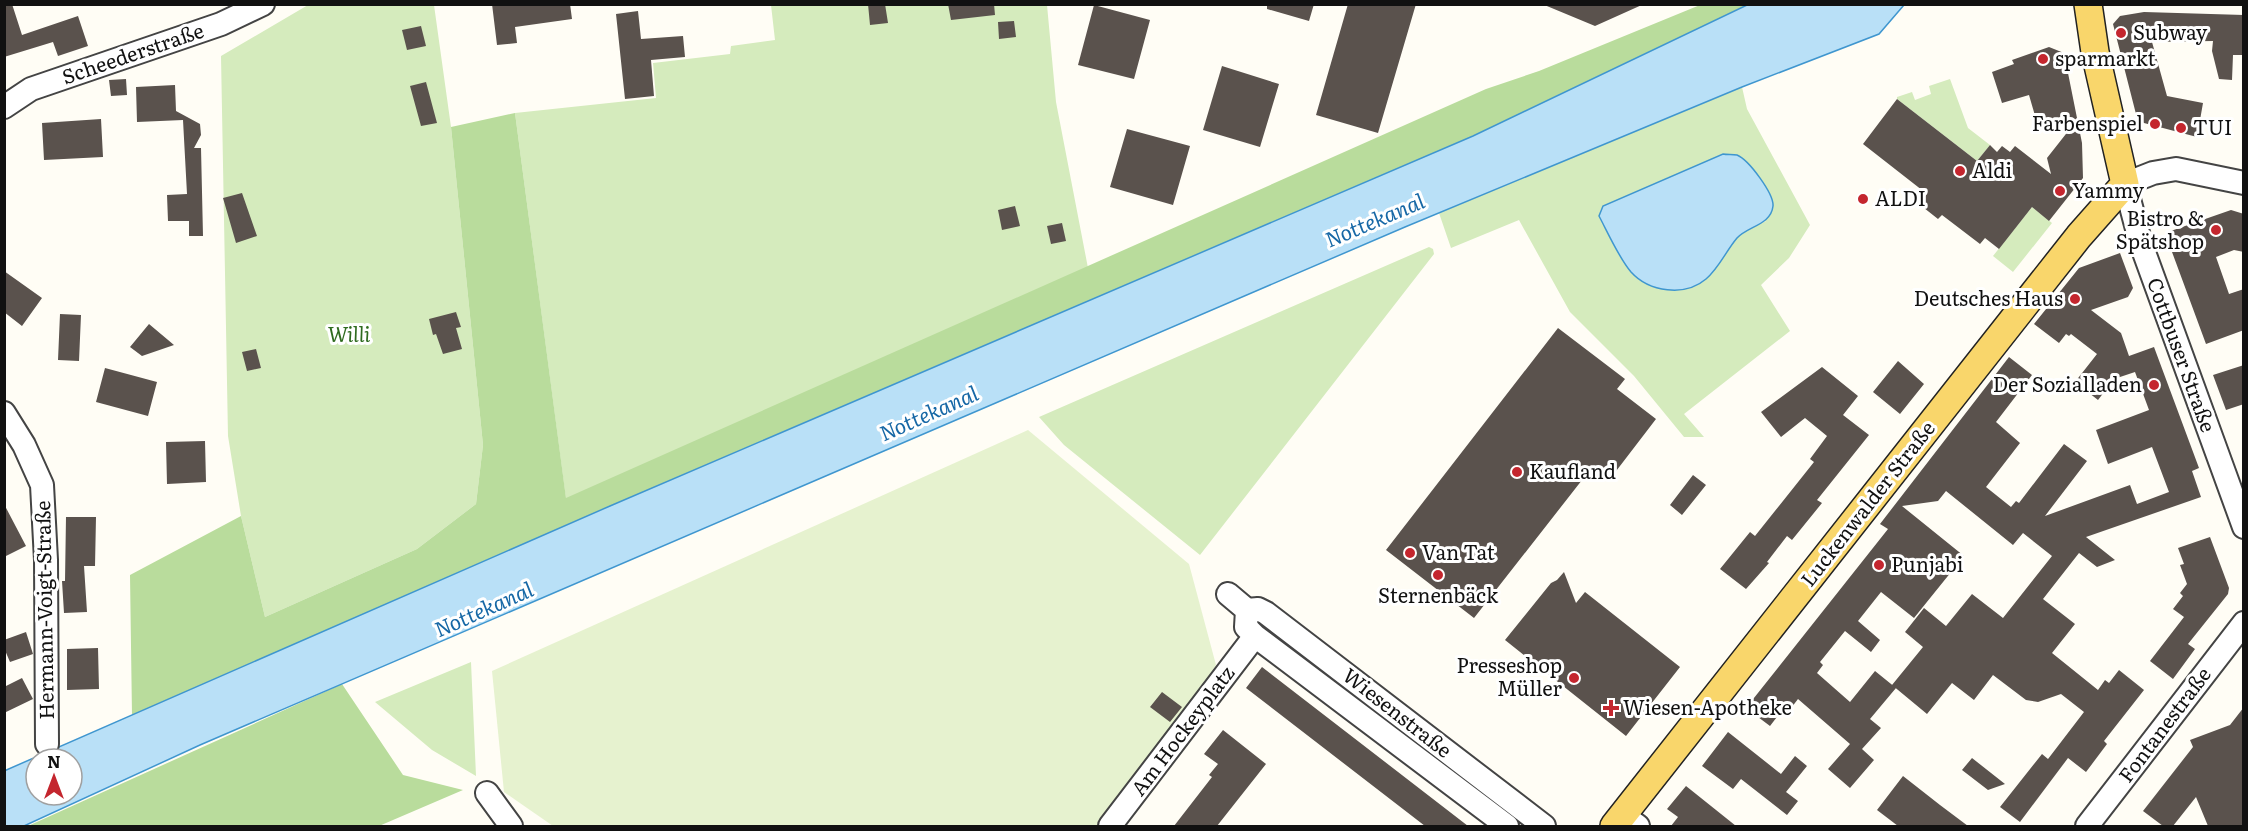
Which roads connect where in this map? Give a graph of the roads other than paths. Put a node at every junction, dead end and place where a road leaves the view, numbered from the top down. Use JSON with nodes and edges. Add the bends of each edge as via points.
{"nodes":[{"id":1,"x":263,"y":4,"type":"edge"},
{"id":2,"x":2088,"y":4,"type":"edge"},
{"id":3,"x":4,"y":106,"type":"edge"},
{"id":4,"x":2244,"y":183,"type":"edge"},
{"id":5,"x":2125,"y":184,"type":"junction"},
{"id":6,"x":4,"y":413,"type":"edge"},
{"id":7,"x":2244,"y":527,"type":"edge"},
{"id":8,"x":1227,"y":594,"type":"dead end"},
{"id":9,"x":1247,"y":610,"type":"junction"},
{"id":10,"x":2244,"y":623,"type":"edge"},
{"id":11,"x":1256,"y":636,"type":"junction"},
{"id":12,"x":47,"y":744,"type":"dead end"},
{"id":13,"x":487,"y":793,"type":"dead end"},
{"id":14,"x":1625,"y":823,"type":"edge"},
{"id":15,"x":511,"y":826,"type":"edge"},
{"id":16,"x":1110,"y":826,"type":"edge"},
{"id":17,"x":1507,"y":826,"type":"edge"},
{"id":18,"x":1544,"y":826,"type":"edge"},
{"id":19,"x":2086,"y":826,"type":"edge"}],
"edges":[{"from":1,"to":3,"type":"street","name":"Scheederstraße","via":[[221,24],[30,89]]},
{"from":2,"to":5,"type":"main road","name":"Cottbuser Straße"},
{"from":4,"to":5,"type":"street","via":[[2176,169]]},
{"from":5,"to":7,"type":"street","name":"Cottbuser Straße","via":[[2141,244]]},
{"from":5,"to":14,"type":"main road","name":"Luckenwalder Straße","via":[[2079,236]]},
{"from":6,"to":12,"type":"street","name":"Hermann-Voigt-Straße","via":[[42,485]]},
{"from":8,"to":9,"type":"street","name":"Wiesenstraße"},
{"from":9,"to":11,"type":"street","via":[[1246,627]]},
{"from":9,"to":18,"type":"street","name":"Wiesenstraße","via":[[1266,613]]},
{"from":10,"to":19,"type":"street","name":"Fontanestraße"},
{"from":11,"to":16,"type":"street","name":"Am Hockeyplatz"},
{"from":11,"to":17,"type":"street","name":"Wiesenstraße"},
{"from":13,"to":15,"type":"street"}]}
